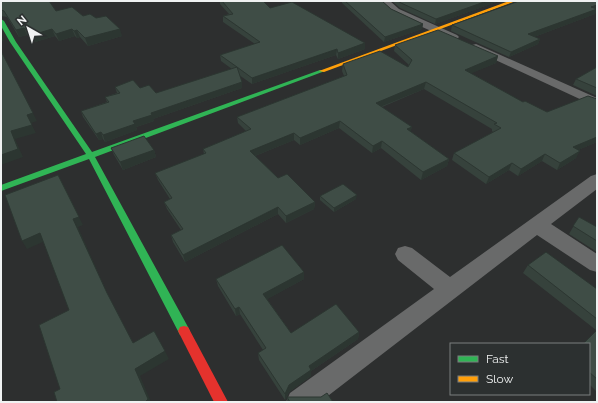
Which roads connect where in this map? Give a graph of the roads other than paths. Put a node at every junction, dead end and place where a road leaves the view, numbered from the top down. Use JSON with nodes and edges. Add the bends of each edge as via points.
{"nodes":[{"id":1,"x":384,"y":1,"type":"edge"},
{"id":2,"x":514,"y":1,"type":"edge"},
{"id":3,"x":1,"y":21,"type":"edge"},
{"id":4,"x":436,"y":29,"type":"junction"},
{"id":5,"x":597,"y":103,"type":"edge"},
{"id":6,"x":91,"y":156,"type":"junction"},
{"id":7,"x":597,"y":180,"type":"edge"},
{"id":8,"x":1,"y":188,"type":"edge"},
{"id":9,"x":537,"y":225,"type":"junction"},
{"id":10,"x":406,"y":254,"type":"dead end"},
{"id":11,"x":597,"y":264,"type":"edge"},
{"id":12,"x":450,"y":290,"type":"junction"},
{"id":13,"x":221,"y":402,"type":"edge"},
{"id":14,"x":299,"y":402,"type":"edge"}],
"edges":[{"from":1,"to":4,"type":"street","via":[[396,12]]},
{"from":2,"to":4,"type":"street"},
{"from":3,"to":6,"type":"street"},
{"from":4,"to":5,"type":"street"},
{"from":4,"to":6,"type":"street"},
{"from":6,"to":8,"type":"street"},
{"from":6,"to":13,"type":"street"},
{"from":7,"to":9,"type":"street"},
{"from":9,"to":11,"type":"street"},
{"from":9,"to":12,"type":"street"},
{"from":10,"to":12,"type":"street"},
{"from":12,"to":14,"type":"street"}]}
